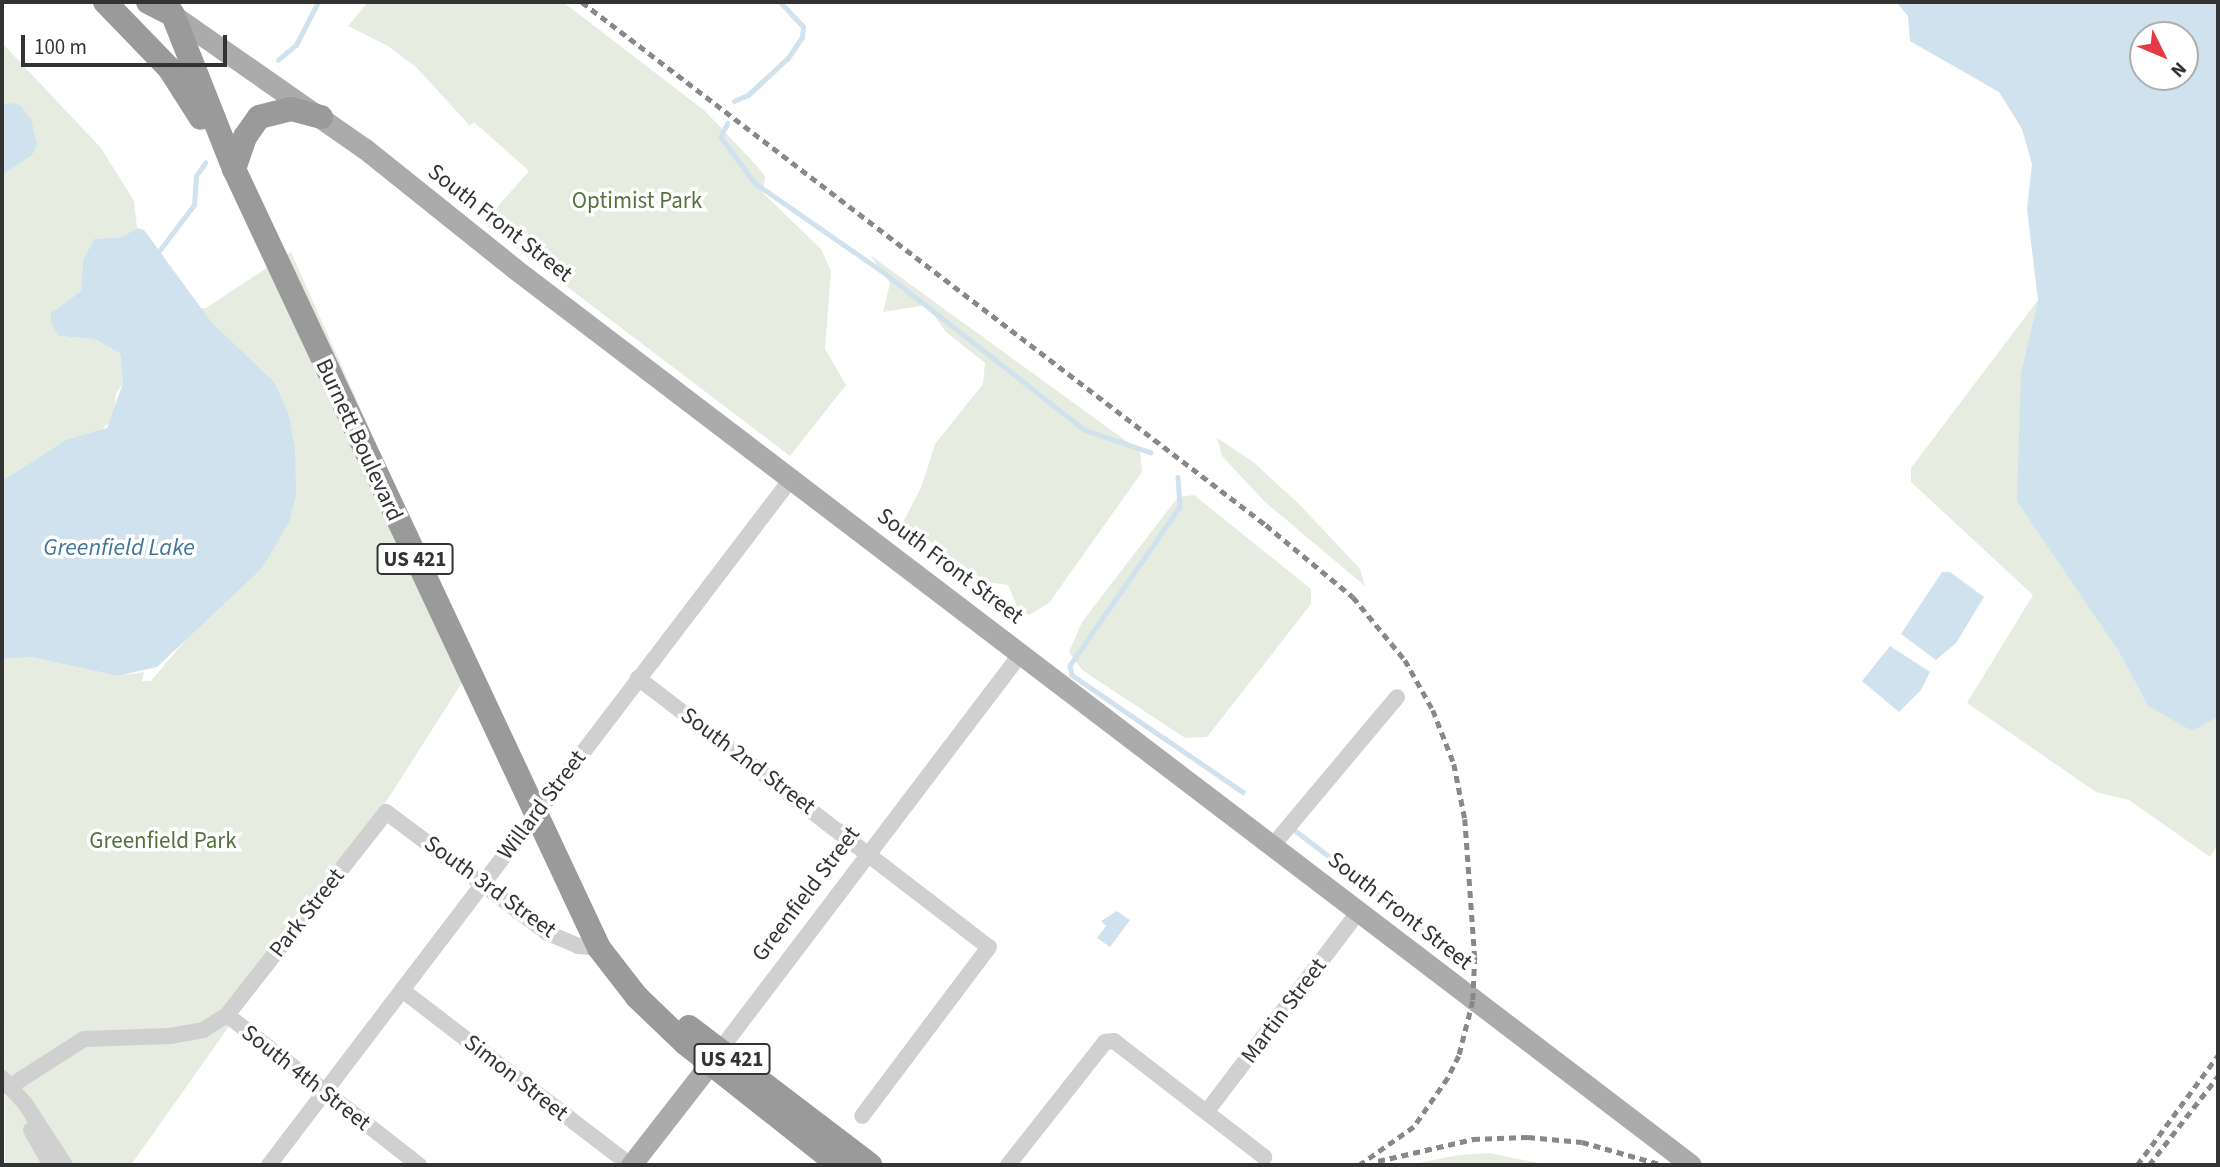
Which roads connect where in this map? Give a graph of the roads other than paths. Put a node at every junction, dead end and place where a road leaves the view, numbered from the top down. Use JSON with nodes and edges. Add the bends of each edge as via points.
{"nodes":[{"id":1,"x":105,"y":2,"type":"edge"},
{"id":2,"x":148,"y":2,"type":"edge"},
{"id":3,"x":171,"y":8,"type":"edge"},
{"id":4,"x":321,"y":117,"type":"junction"},
{"id":5,"x":234,"y":169,"type":"junction"},
{"id":6,"x":791,"y":479,"type":"junction"},
{"id":7,"x":1021,"y":653,"type":"junction"},
{"id":8,"x":638,"y":678,"type":"junction"},
{"id":9,"x":1397,"y":697,"type":"dead end"},
{"id":10,"x":386,"y":812,"type":"joint"},
{"id":11,"x":532,"y":814,"type":"junction"},
{"id":12,"x":1273,"y":845,"type":"junction"},
{"id":13,"x":870,"y":853,"type":"junction"},
{"id":14,"x":483,"y":885,"type":"junction"},
{"id":15,"x":1359,"y":911,"type":"junction"},
{"id":16,"x":599,"y":948,"type":"junction"},
{"id":17,"x":402,"y":990,"type":"junction"},
{"id":18,"x":227,"y":1015,"type":"junction"},
{"id":19,"x":715,"y":1057,"type":"junction"},
{"id":20,"x":5,"y":1083,"type":"edge"},
{"id":21,"x":326,"y":1095,"type":"junction"},
{"id":22,"x":1208,"y":1110,"type":"junction"},
{"id":23,"x":862,"y":1116,"type":"dead end"},
{"id":24,"x":1264,"y":1157,"type":"dead end"},
{"id":25,"x":51,"y":1165,"type":"edge"},
{"id":26,"x":65,"y":1165,"type":"edge"},
{"id":27,"x":269,"y":1165,"type":"edge"},
{"id":28,"x":419,"y":1165,"type":"edge"},
{"id":29,"x":630,"y":1165,"type":"edge"},
{"id":30,"x":839,"y":1165,"type":"edge"},
{"id":31,"x":870,"y":1165,"type":"edge"},
{"id":32,"x":1008,"y":1165,"type":"edge"},
{"id":33,"x":1691,"y":1165,"type":"edge"}],
"edges":[{"from":1,"to":5,"type":"highway","via":[[169,68]]},
{"from":2,"to":3,"type":"highway"},
{"from":3,"to":4,"type":"main road","name":"South Front Street"},
{"from":3,"to":5,"type":"highway","name":"Burnett Boulevard","number":"US 421"},
{"from":4,"to":5,"type":"highway","via":[[291,109],[259,117],[245,136]]},
{"from":4,"to":6,"type":"main road","name":"South Front Street"},
{"from":5,"to":11,"type":"highway","name":"Burnett Boulevard","number":"US 421"},
{"from":6,"to":7,"type":"main road","name":"South Front Street"},
{"from":6,"to":8,"type":"street","name":"Willard Street"},
{"from":7,"to":12,"type":"main road","name":"South Front Street"},
{"from":7,"to":13,"type":"street","name":"Greenfield Street"},
{"from":8,"to":11,"type":"street","name":"Willard Street"},
{"from":8,"to":13,"type":"street","name":"South 2nd Street"},
{"from":9,"to":12,"type":"street"},
{"from":10,"to":14,"type":"street","name":"South 3rd Street"},
{"from":10,"to":18,"type":"street","name":"Park Street"},
{"from":11,"to":14,"type":"street","name":"Willard Street"},
{"from":11,"to":16,"type":"highway","name":"Burnett Boulevard","number":"US 421"},
{"from":12,"to":15,"type":"main road","name":"South Front Street"},
{"from":13,"to":19,"type":"street","name":"Greenfield Street"},
{"from":13,"to":23,"type":"street","name":"South 2nd Street","via":[[989,947]]},
{"from":14,"to":16,"type":"street","name":"South 3rd Street","via":[[548,933],[578,946]]},
{"from":14,"to":17,"type":"street","name":"Willard Street"},
{"from":15,"to":22,"type":"street","name":"Martin Street"},
{"from":15,"to":33,"type":"main road","name":"South Front Street"},
{"from":16,"to":19,"type":"highway","number":"US 421","via":[[637,997]]},
{"from":17,"to":21,"type":"street","name":"Willard Street"},
{"from":17,"to":29,"type":"street","name":"Simon Street"},
{"from":18,"to":20,"type":"street","name":"South 4th Street","via":[[203,1030],[170,1036],[107,1036],[77,1042]]},
{"from":18,"to":21,"type":"street","name":"South 4th Street"},
{"from":19,"to":29,"type":"main road","name":"Greenfield Street"},
{"from":19,"to":30,"type":"highway","number":"US 421"},
{"from":19,"to":31,"type":"highway","number":"US 421"},
{"from":20,"to":25,"type":"street"},
{"from":20,"to":26,"type":"street"},
{"from":21,"to":27,"type":"street","name":"Willard Street"},
{"from":21,"to":28,"type":"street","name":"South 4th Street"},
{"from":22,"to":24,"type":"street"},
{"from":22,"to":32,"type":"street","via":[[1121,1044],[1105,1042]]}]}
